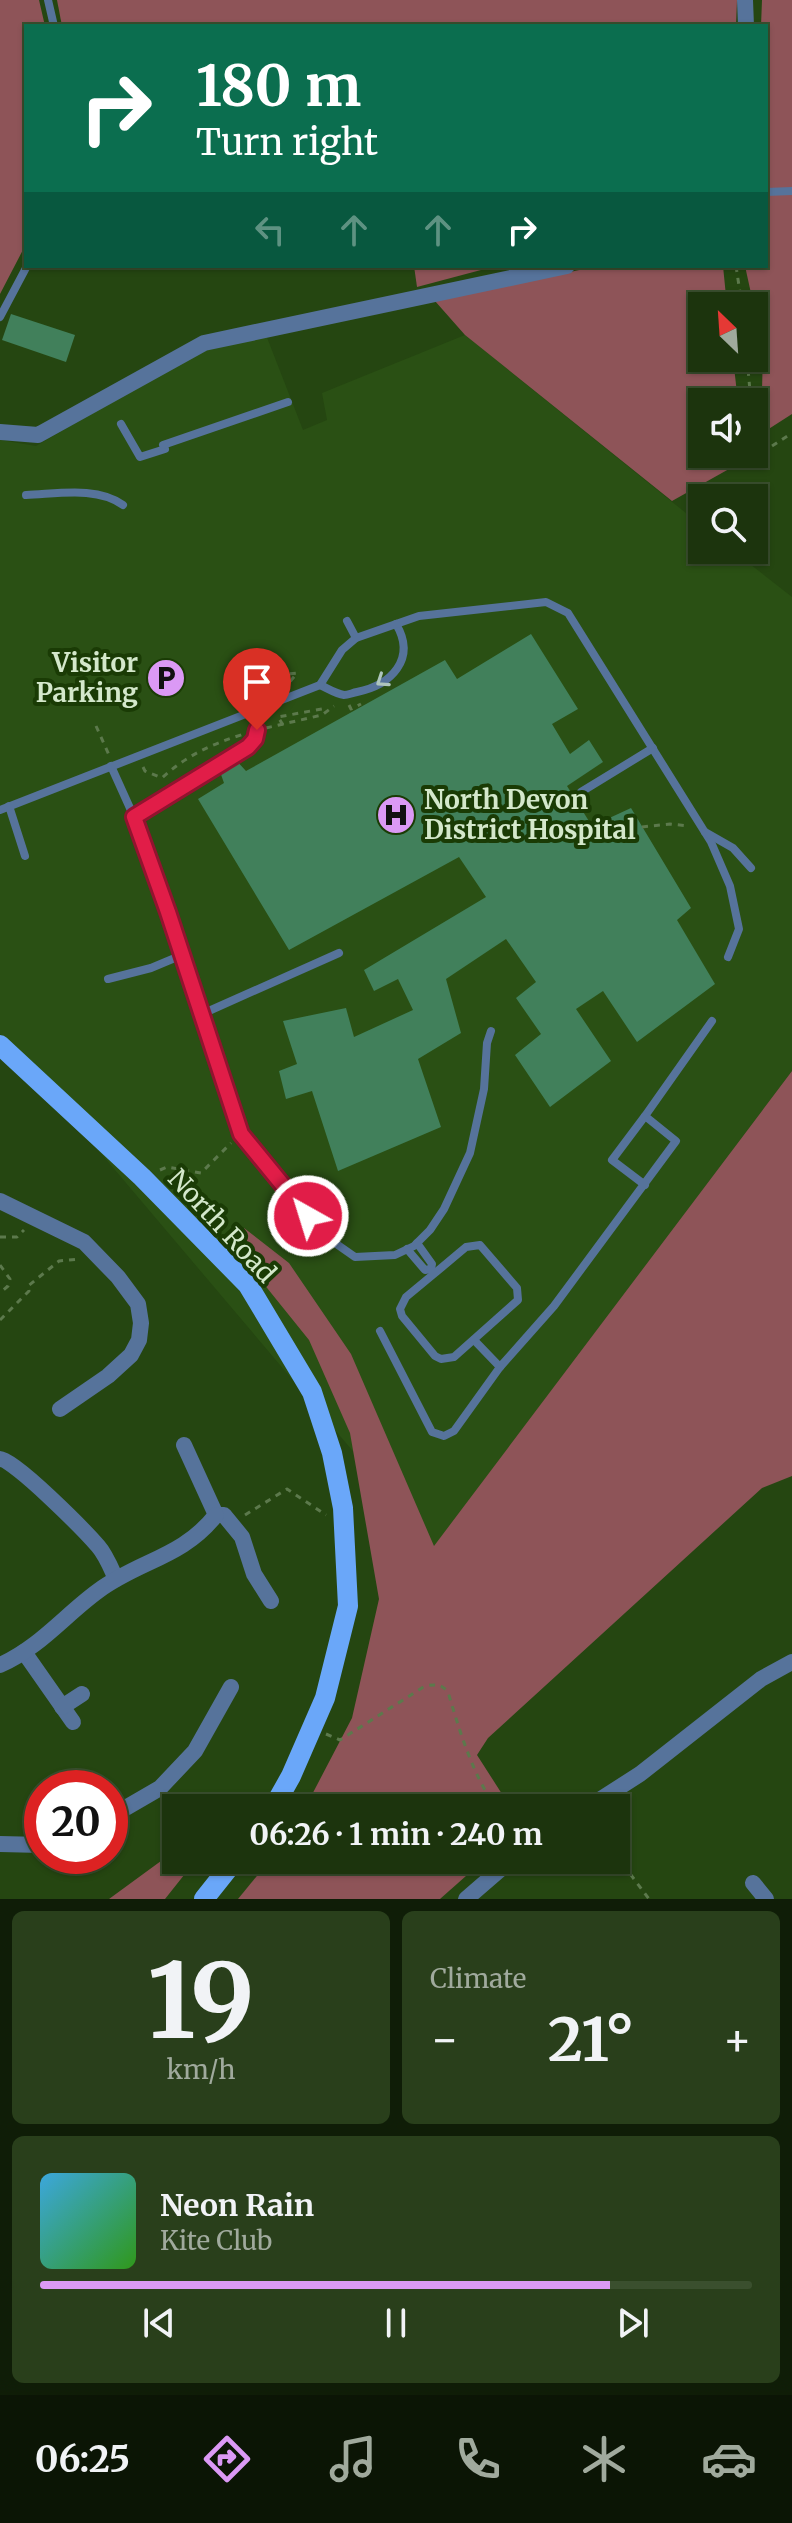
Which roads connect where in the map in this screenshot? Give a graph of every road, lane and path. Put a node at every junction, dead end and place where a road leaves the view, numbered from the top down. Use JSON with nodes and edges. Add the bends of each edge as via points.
{"nodes":[{"id":1,"x":48,"y":0,"type":"edge"},
{"id":2,"x":745,"y":0,"type":"edge"},
{"id":3,"x":54,"y":24,"type":"edge"},
{"id":4,"x":746,"y":24,"type":"edge"},
{"id":5,"x":792,"y":191,"type":"edge"},
{"id":6,"x":768,"y":192,"type":"edge"},
{"id":7,"x":26,"y":268,"type":"edge"},
{"id":8,"x":558,"y":268,"type":"edge"},
{"id":9,"x":736,"y":268,"type":"edge"},
{"id":10,"x":740,"y":292,"type":"edge"},
{"id":11,"x":0,"y":317,"type":"edge"},
{"id":12,"x":288,"y":402,"type":"dead end"},
{"id":13,"x":121,"y":424,"type":"dead end"},
{"id":14,"x":0,"y":432,"type":"edge"},
{"id":15,"x":792,"y":433,"type":"edge"},
{"id":16,"x":768,"y":448,"type":"edge"},
{"id":17,"x":26,"y":495,"type":"dead end"},
{"id":18,"x":123,"y":505,"type":"dead end"},
{"id":19,"x":347,"y":621,"type":"dead end"},
{"id":20,"x":396,"y":624,"type":"junction"},
{"id":21,"x":356,"y":638,"type":"junction"},
{"id":22,"x":243,"y":666,"type":"dead end"},
{"id":23,"x":279,"y":675,"type":"junction"},
{"id":24,"x":320,"y":685,"type":"junction"},
{"id":25,"x":329,"y":708,"type":"dead end"},
{"id":26,"x":251,"y":713,"type":"junction"},
{"id":27,"x":283,"y":725,"type":"dead end"},
{"id":28,"x":96,"y":726,"type":"dead end"},
{"id":29,"x":653,"y":748,"type":"junction"},
{"id":30,"x":110,"y":761,"type":"junction"},
{"id":31,"x":581,"y":792,"type":"dead end"},
{"id":32,"x":4,"y":808,"type":"edge"},
{"id":33,"x":134,"y":817,"type":"junction"},
{"id":34,"x":642,"y":827,"type":"dead end"},
{"id":35,"x":704,"y":831,"type":"junction"},
{"id":36,"x":25,"y":856,"type":"dead end"},
{"id":37,"x":751,"y":868,"type":"dead end"},
{"id":38,"x":339,"y":953,"type":"dead end"},
{"id":39,"x":182,"y":955,"type":"junction"},
{"id":40,"x":728,"y":957,"type":"dead end"},
{"id":41,"x":108,"y":979,"type":"dead end"},
{"id":42,"x":202,"y":1014,"type":"junction"},
{"id":43,"x":712,"y":1021,"type":"dead end"},
{"id":44,"x":491,"y":1031,"type":"dead end"},
{"id":45,"x":0,"y":1045,"type":"edge"},
{"id":46,"x":645,"y":1116,"type":"junction"},
{"id":47,"x":241,"y":1134,"type":"junction"},
{"id":48,"x":142,"y":1177,"type":"junction"},
{"id":49,"x":645,"y":1185,"type":"junction"},
{"id":50,"x":0,"y":1201,"type":"edge"},
{"id":51,"x":31,"y":1218,"type":"junction"},
{"id":52,"x":0,"y":1237,"type":"edge"},
{"id":53,"x":417,"y":1243,"type":"junction"},
{"id":54,"x":407,"y":1249,"type":"junction"},
{"id":55,"x":91,"y":1250,"type":"junction"},
{"id":56,"x":0,"y":1265,"type":"edge"},
{"id":57,"x":433,"y":1271,"type":"junction"},
{"id":58,"x":0,"y":1293,"type":"edge"},
{"id":59,"x":0,"y":1320,"type":"edge"},
{"id":60,"x":380,"y":1331,"type":"dead end"},
{"id":61,"x":474,"y":1340,"type":"junction"},
{"id":62,"x":500,"y":1367,"type":"junction"},
{"id":63,"x":60,"y":1409,"type":"dead end"},
{"id":64,"x":184,"y":1445,"type":"dead end"},
{"id":65,"x":0,"y":1459,"type":"edge"},
{"id":66,"x":216,"y":1515,"type":"junction"},
{"id":67,"x":231,"y":1523,"type":"junction"},
{"id":68,"x":344,"y":1526,"type":"junction"},
{"id":69,"x":116,"y":1579,"type":"junction"},
{"id":70,"x":271,"y":1601,"type":"dead end"},
{"id":71,"x":24,"y":1652,"type":"junction"},
{"id":72,"x":792,"y":1662,"type":"edge"},
{"id":73,"x":0,"y":1665,"type":"edge"},
{"id":74,"x":231,"y":1687,"type":"dead end"},
{"id":75,"x":82,"y":1694,"type":"dead end"},
{"id":76,"x":62,"y":1707,"type":"junction"},
{"id":77,"x":73,"y":1722,"type":"dead end"},
{"id":78,"x":312,"y":1728,"type":"junction"},
{"id":79,"x":281,"y":1794,"type":"edge"},
{"id":80,"x":486,"y":1794,"type":"edge"},
{"id":81,"x":609,"y":1794,"type":"edge"},
{"id":82,"x":128,"y":1807,"type":"edge"},
{"id":83,"x":24,"y":1847,"type":"edge"},
{"id":84,"x":1,"y":1850,"type":"edge"},
{"id":85,"x":224,"y":1874,"type":"edge"},
{"id":86,"x":495,"y":1874,"type":"edge"},
{"id":87,"x":630,"y":1874,"type":"edge"},
{"id":88,"x":753,"y":1883,"type":"dead end"},
{"id":89,"x":775,"y":1898,"type":"edge"},
{"id":90,"x":204,"y":1899,"type":"edge"},
{"id":91,"x":466,"y":1899,"type":"edge"},
{"id":92,"x":649,"y":1899,"type":"edge"}],
"edges":[{"from":1,"to":3,"type":"lane"},
{"from":2,"to":4,"type":"street"},
{"from":5,"to":6,"type":"lane"},
{"from":7,"to":11,"type":"lane"},
{"from":8,"to":14,"type":"street","via":[[204,343],[38,435]]},
{"from":9,"to":10,"type":"path"},
{"from":12,"to":13,"type":"lane","via":[[140,457]]},
{"from":15,"to":16,"type":"path"},
{"from":17,"to":18,"type":"lane","via":[[97,494]]},
{"from":19,"to":21,"type":"lane"},
{"from":20,"to":21,"type":"lane"},
{"from":20,"to":24,"type":"lane","one_way":true,"via":[[403,635],[403,651],[400,667],[386,681],[344,695]]},
{"from":20,"to":29,"type":"lane","via":[[492,607],[554,605],[568,613]]},
{"from":21,"to":24,"type":"lane"},
{"from":22,"to":23,"type":"path"},
{"from":23,"to":23,"type":"path","via":[[283,689],[297,673],[288,674]]},
{"from":24,"to":26,"type":"lane"},
{"from":25,"to":27,"type":"path","via":[[278,717]]},
{"from":26,"to":30,"type":"lane"},
{"from":26,"to":33,"type":"lane","via":[[257,730],[248,747]]},
{"from":28,"to":30,"type":"path"},
{"from":29,"to":31,"type":"lane"},
{"from":29,"to":35,"type":"lane"},
{"from":30,"to":32,"type":"lane"},
{"from":30,"to":33,"type":"lane"},
{"from":32,"to":36,"type":"lane"},
{"from":33,"to":39,"type":"lane"},
{"from":34,"to":35,"type":"path","via":[[670,824]]},
{"from":35,"to":37,"type":"lane","via":[[733,848]]},
{"from":35,"to":40,"type":"lane","via":[[730,886],[739,929]]},
{"from":38,"to":42,"type":"lane"},
{"from":39,"to":41,"type":"lane"},
{"from":39,"to":42,"type":"lane"},
{"from":42,"to":47,"type":"lane"},
{"from":43,"to":46,"type":"lane"},
{"from":44,"to":53,"type":"lane","via":[[469,1156],[444,1209]]},
{"from":45,"to":48,"type":"main road","name":"North Road"},
{"from":46,"to":49,"type":"lane","via":[[676,1141]]},
{"from":46,"to":49,"type":"lane","via":[[612,1160]]},
{"from":47,"to":48,"type":"path","via":[[201,1173],[167,1167]]},
{"from":47,"to":54,"type":"lane","via":[[325,1236],[355,1257]]},
{"from":48,"to":68,"type":"main road","name":"North Road","via":[[248,1285],[312,1392],[332,1453]]},
{"from":49,"to":62,"type":"lane","via":[[554,1306]]},
{"from":50,"to":51,"type":"street"},
{"from":51,"to":52,"type":"path","via":[[21,1236]]},
{"from":51,"to":55,"type":"street"},
{"from":53,"to":54,"type":"lane"},
{"from":53,"to":57,"type":"lane"},
{"from":54,"to":57,"type":"lane","via":[[425,1270]]},
{"from":55,"to":59,"type":"path","via":[[79,1259],[59,1261],[28,1286]]},
{"from":55,"to":63,"type":"street","via":[[138,1304],[139,1340],[108,1376]]},
{"from":56,"to":58,"type":"path","via":[[10,1279]]},
{"from":57,"to":61,"type":"lane","via":[[401,1303],[402,1316],[441,1359],[454,1357]]},
{"from":57,"to":61,"type":"lane","via":[[466,1247],[480,1245],[517,1288],[514,1306]]},
{"from":60,"to":62,"type":"lane","via":[[437,1435],[454,1431]]},
{"from":61,"to":62,"type":"lane"},
{"from":64,"to":66,"type":"street"},
{"from":65,"to":69,"type":"street","via":[[30,1478],[100,1547]]},
{"from":66,"to":67,"type":"street"},
{"from":66,"to":69,"type":"street","via":[[202,1533],[177,1550]]},
{"from":67,"to":68,"type":"path","via":[[287,1489]]},
{"from":67,"to":70,"type":"street"},
{"from":68,"to":78,"type":"main road","name":"North Road","via":[[348,1606]]},
{"from":69,"to":71,"type":"street"},
{"from":71,"to":73,"type":"street"},
{"from":71,"to":76,"type":"street"},
{"from":72,"to":81,"type":"street","via":[[761,1679]]},
{"from":74,"to":82,"type":"street","via":[[195,1751],[160,1788]]},
{"from":75,"to":76,"type":"street"},
{"from":76,"to":77,"type":"street"},
{"from":78,"to":79,"type":"main road","name":"North Road"},
{"from":78,"to":80,"type":"path","via":[[340,1740],[436,1684],[448,1692]]},
{"from":83,"to":84,"type":"street"},
{"from":85,"to":90,"type":"main road"},
{"from":86,"to":91,"type":"street"},
{"from":87,"to":92,"type":"path"},
{"from":88,"to":89,"type":"street"}]}
